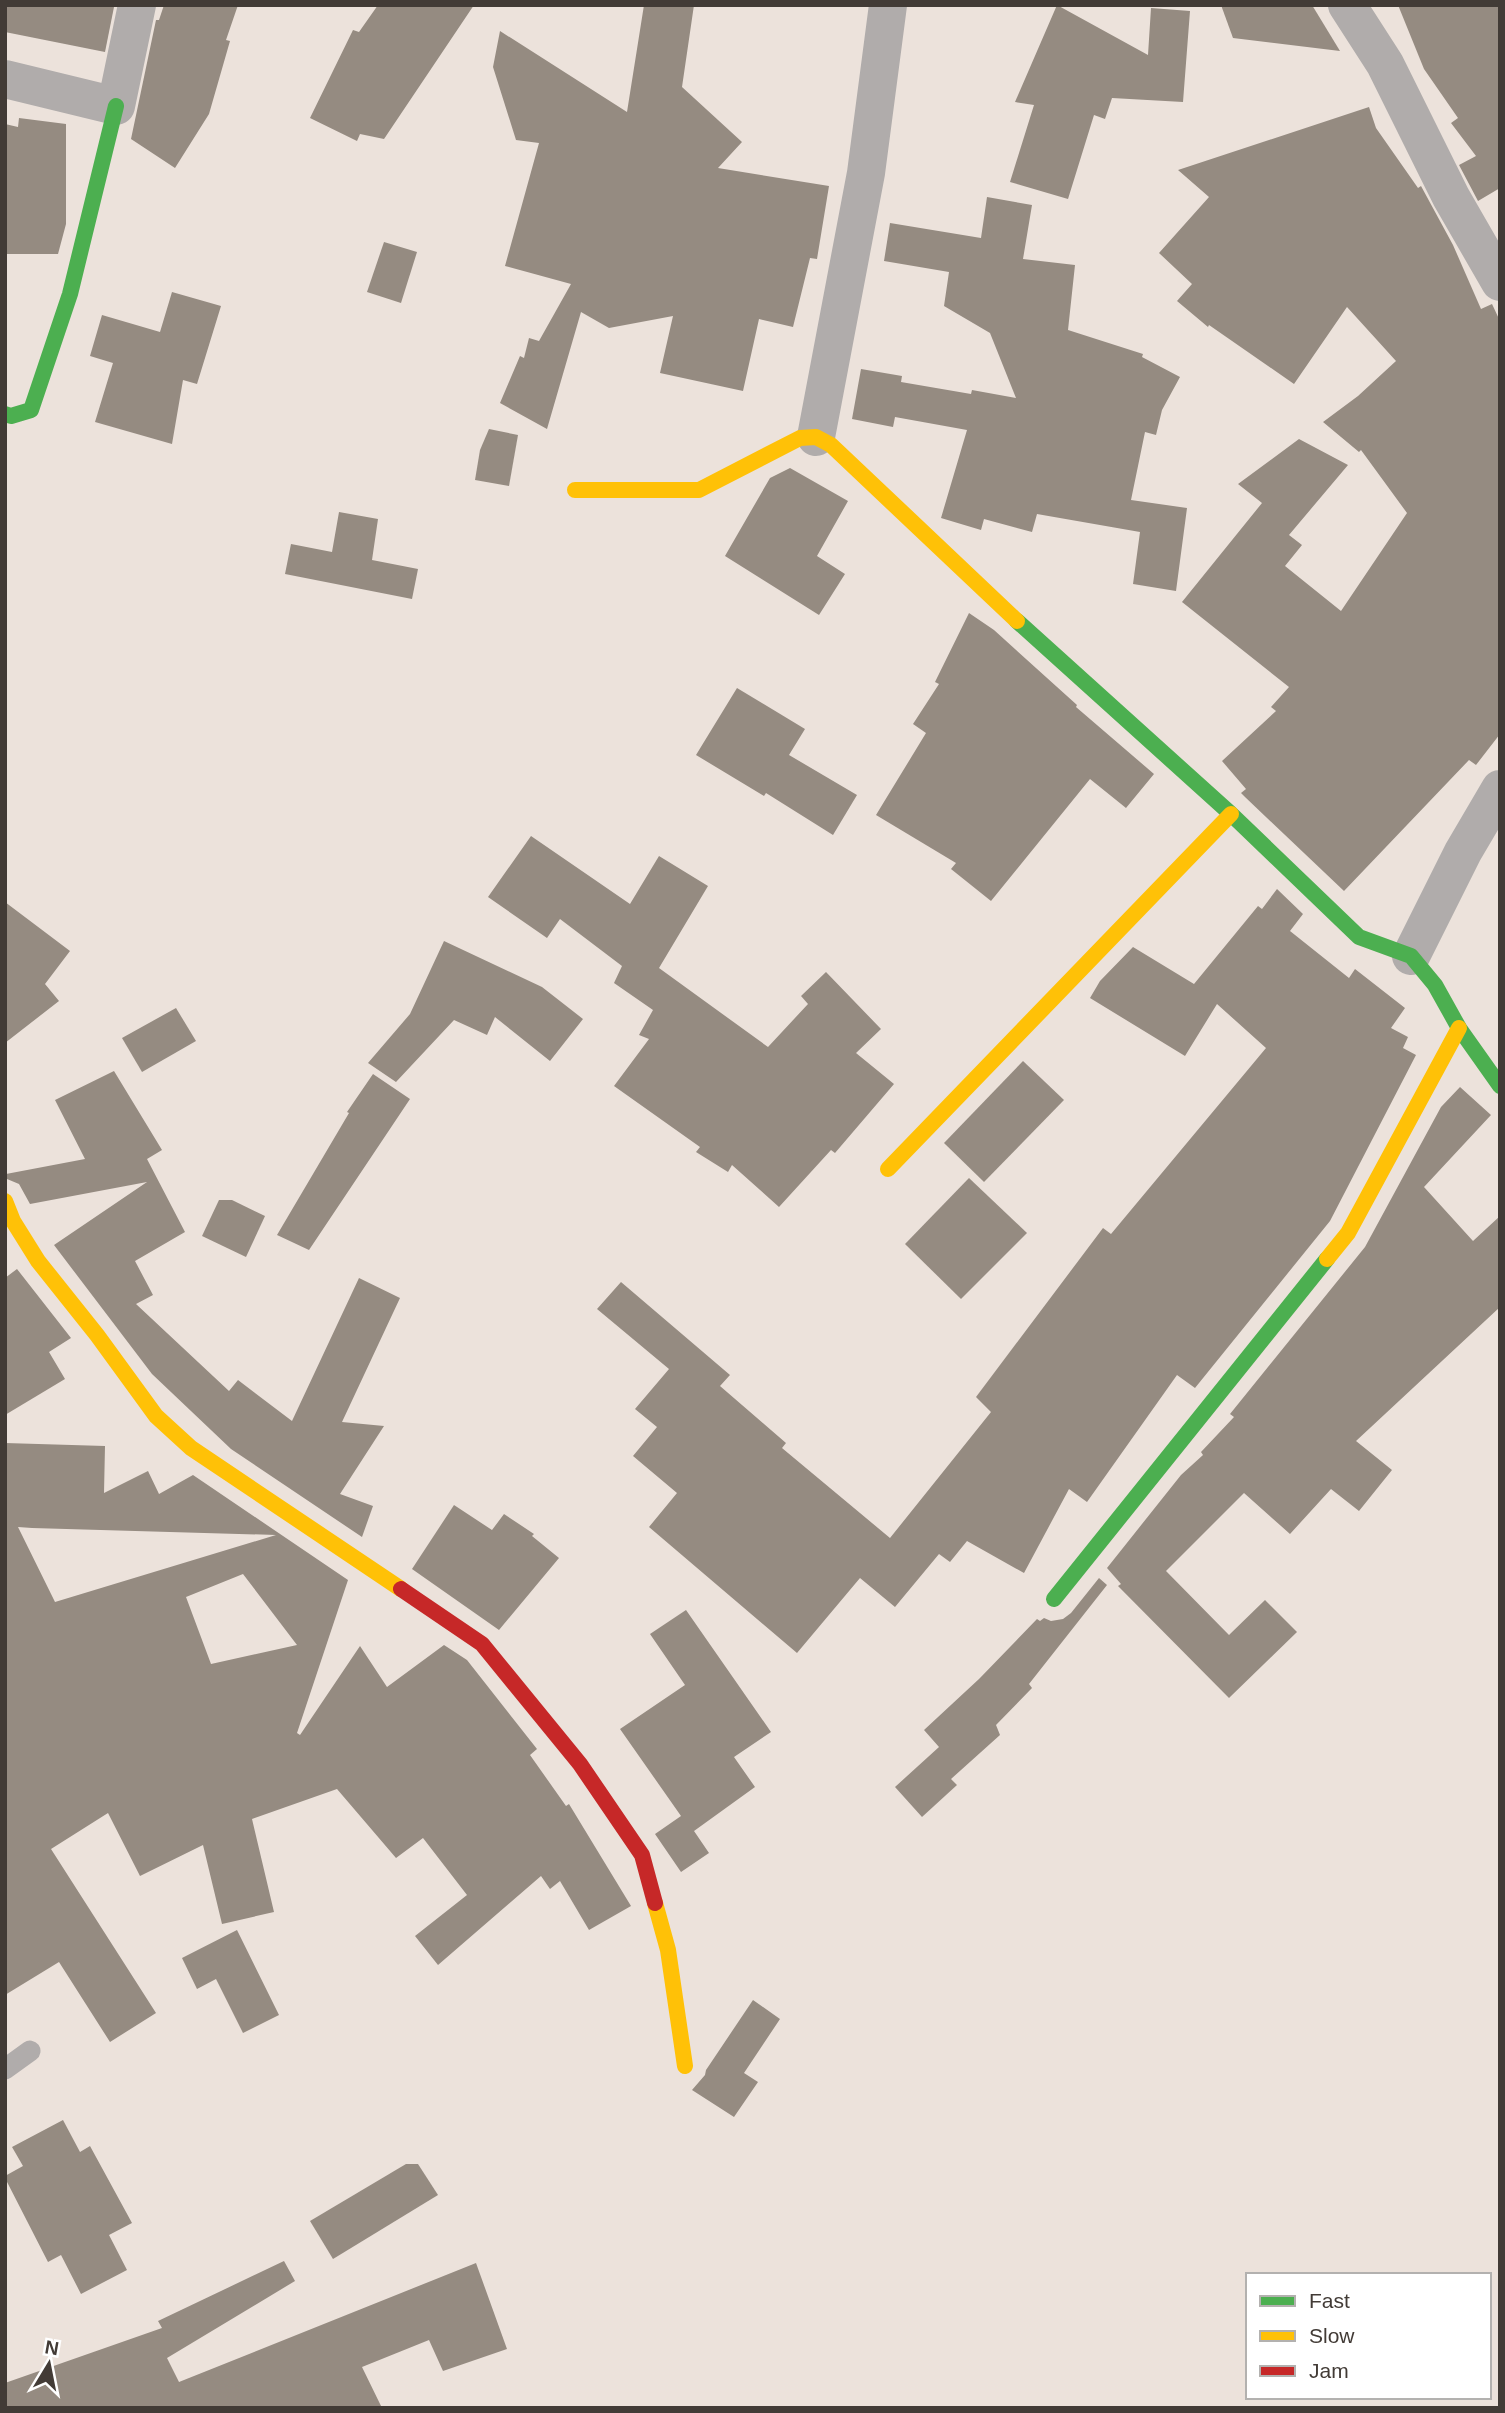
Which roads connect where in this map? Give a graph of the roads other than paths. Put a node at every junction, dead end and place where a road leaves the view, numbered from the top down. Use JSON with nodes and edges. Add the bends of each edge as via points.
{"nodes":[{"id":1,"x":137,"y":5,"type":"edge"},
{"id":2,"x":888,"y":5,"type":"edge"},
{"id":3,"x":1347,"y":5,"type":"edge"},
{"id":4,"x":5,"y":79,"type":"edge"},
{"id":5,"x":116,"y":106,"type":"junction"},
{"id":6,"x":1500,"y":282,"type":"edge"},
{"id":7,"x":5,"y":414,"type":"edge"},
{"id":8,"x":816,"y":437,"type":"junction"},
{"id":9,"x":575,"y":490,"type":"dead end"},
{"id":10,"x":1500,"y":789,"type":"edge"},
{"id":11,"x":1231,"y":814,"type":"junction"},
{"id":12,"x":1411,"y":956,"type":"junction"},
{"id":13,"x":1459,"y":1028,"type":"junction"},
{"id":14,"x":1500,"y":1086,"type":"edge"},
{"id":15,"x":888,"y":1169,"type":"dead end"},
{"id":16,"x":5,"y":1201,"type":"edge"},
{"id":17,"x":1054,"y":1599,"type":"dead end"},
{"id":18,"x":30,"y":2051,"type":"dead end"},
{"id":19,"x":685,"y":2066,"type":"dead end"},
{"id":20,"x":5,"y":2069,"type":"edge"}],
"edges":[{"from":1,"to":5,"type":"street"},
{"from":2,"to":8,"type":"street","via":[[866,173]]},
{"from":3,"to":6,"type":"street","via":[[1385,64],[1451,197]]},
{"from":4,"to":5,"type":"street"},
{"from":5,"to":7,"type":"street","via":[[70,294],[31,410]]},
{"from":8,"to":9,"type":"street","via":[[800,438],[699,490]]},
{"from":8,"to":11,"type":"street","via":[[831,445],[988,595]]},
{"from":10,"to":12,"type":"street"},
{"from":11,"to":12,"type":"street","via":[[1359,937]]},
{"from":11,"to":15,"type":"street"},
{"from":12,"to":13,"type":"street","via":[[1435,985]]},
{"from":13,"to":14,"type":"street"},
{"from":13,"to":17,"type":"street","via":[[1348,1233]]},
{"from":16,"to":19,"type":"street","via":[[38,1261],[156,1416],[191,1448],[482,1644],[580,1764],[642,1855],[668,1950]]},
{"from":18,"to":20,"type":"lane"}]}
